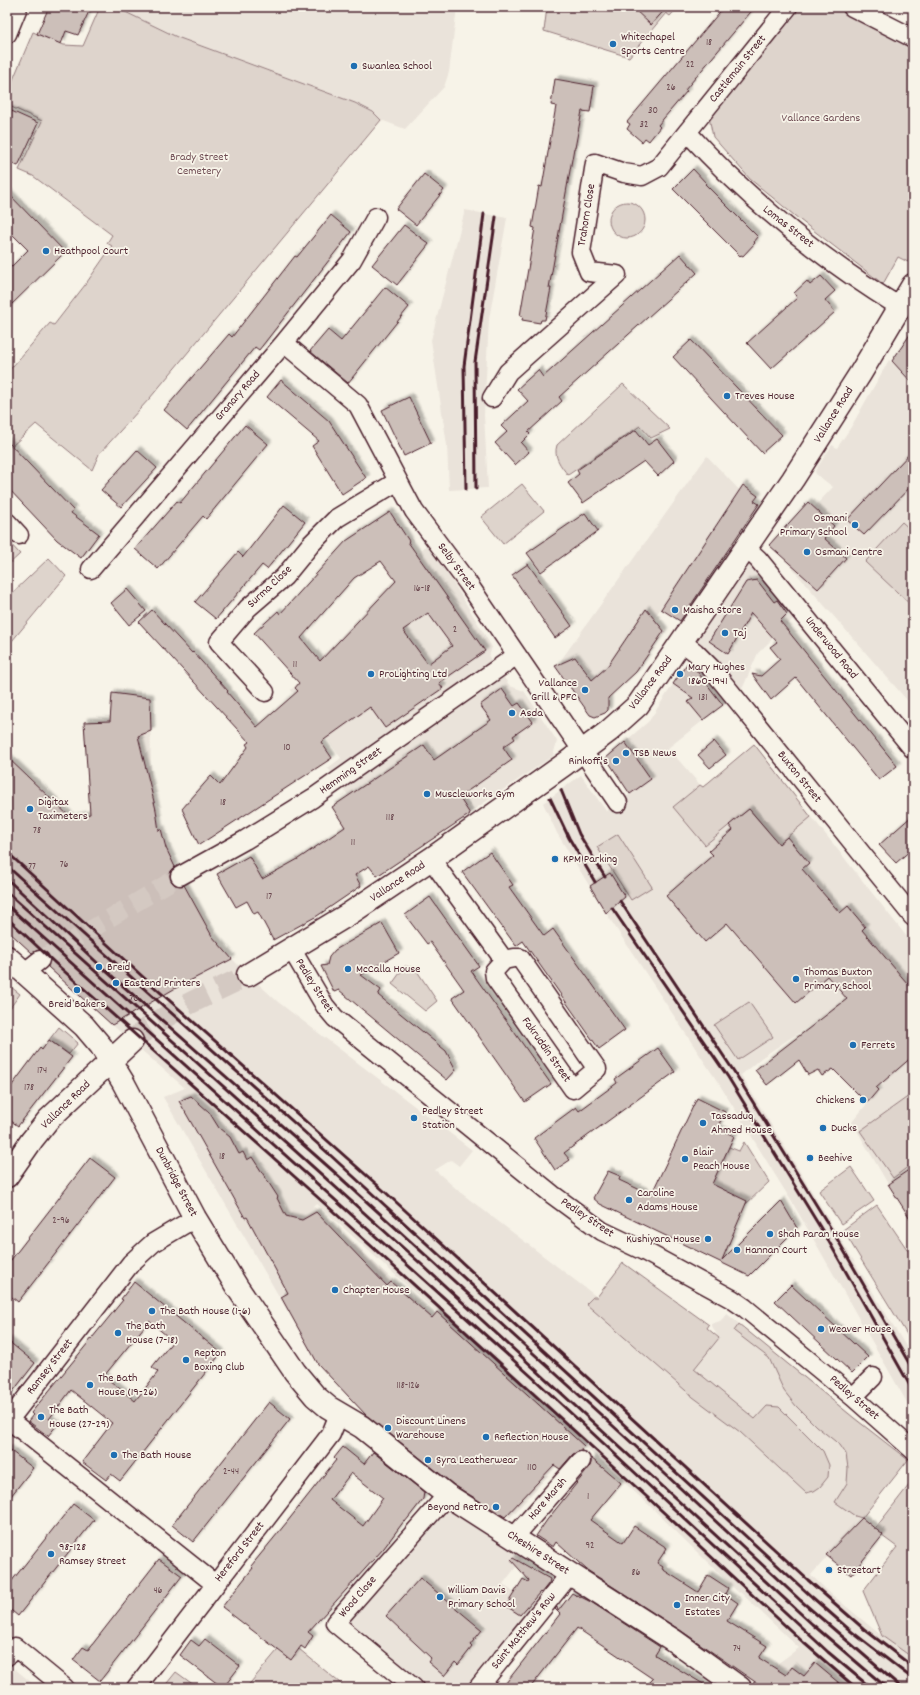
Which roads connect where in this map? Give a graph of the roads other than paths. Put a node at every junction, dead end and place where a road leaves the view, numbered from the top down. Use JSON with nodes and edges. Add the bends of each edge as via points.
{"nodes":[{"id":1,"x":18,"y":7,"type":"edge"},
{"id":2,"x":788,"y":7,"type":"edge"},
{"id":3,"x":852,"y":7,"type":"edge"},
{"id":4,"x":7,"y":34,"type":"edge"},
{"id":5,"x":913,"y":38,"type":"edge"},
{"id":6,"x":687,"y":132,"type":"junction"},
{"id":7,"x":376,"y":217,"type":"dead end"},
{"id":8,"x":913,"y":285,"type":"edge"},
{"id":9,"x":900,"y":307,"type":"junction"},
{"id":10,"x":284,"y":343,"type":"junction"},
{"id":11,"x":492,"y":398,"type":"dead end"},
{"id":12,"x":398,"y":480,"type":"junction"},
{"id":13,"x":746,"y":548,"type":"junction"},
{"id":14,"x":91,"y":569,"type":"dead end"},
{"id":15,"x":682,"y":642,"type":"junction"},
{"id":16,"x":517,"y":655,"type":"junction"},
{"id":17,"x":265,"y":692,"type":"dead end"},
{"id":18,"x":913,"y":749,"type":"edge"},
{"id":19,"x":582,"y":751,"type":"junction"},
{"id":20,"x":618,"y":803,"type":"dead end"},
{"id":21,"x":431,"y":859,"type":"junction"},
{"id":22,"x":180,"y":876,"type":"tunnel mouth"},
{"id":23,"x":913,"y":917,"type":"edge"},
{"id":24,"x":292,"y":950,"type":"junction"},
{"id":25,"x":7,"y":957,"type":"edge"},
{"id":26,"x":504,"y":960,"type":"junction"},
{"id":27,"x":248,"y":975,"type":"tunnel mouth"},
{"id":28,"x":132,"y":1041,"type":"tunnel mouth"},
{"id":29,"x":111,"y":1061,"type":"junction"},
{"id":30,"x":7,"y":1176,"type":"edge"},
{"id":31,"x":195,"y":1218,"type":"junction"},
{"id":32,"x":873,"y":1377,"type":"dead end"},
{"id":33,"x":853,"y":1397,"type":"junction"},
{"id":34,"x":339,"y":1414,"type":"junction"},
{"id":35,"x":913,"y":1450,"type":"edge"},
{"id":36,"x":581,"y":1460,"type":"dead end"},
{"id":37,"x":447,"y":1494,"type":"junction"},
{"id":38,"x":514,"y":1537,"type":"junction"},
{"id":39,"x":570,"y":1574,"type":"junction"},
{"id":40,"x":215,"y":1584,"type":"junction"},
{"id":41,"x":11,"y":1651,"type":"edge"},
{"id":42,"x":65,"y":1688,"type":"edge"},
{"id":43,"x":136,"y":1688,"type":"edge"},
{"id":44,"x":414,"y":1688,"type":"edge"},
{"id":45,"x":478,"y":1688,"type":"edge"},
{"id":46,"x":740,"y":1688,"type":"edge"}],
"edges":[{"from":1,"to":4,"type":"street"},
{"from":2,"to":6,"type":"street","name":"Castlemain Street"},
{"from":3,"to":5,"type":"street"},
{"from":6,"to":9,"type":"street","name":"Lomas Street","via":[[754,200],[861,282]]},
{"from":6,"to":11,"type":"street","name":"Trahorn Close","via":[[659,166],[642,176],[595,163],[580,252],[589,272],[617,275],[508,372]]},
{"from":7,"to":10,"type":"street","name":"Granary Road","via":[[352,260]]},
{"from":8,"to":9,"type":"main road","name":"Vallance Road"},
{"from":9,"to":13,"type":"main road","name":"Vallance Road","via":[[793,479]]},
{"from":10,"to":12,"type":"street","name":"Selby Street","via":[[358,405]]},
{"from":10,"to":14,"type":"street","name":"Granary Road"},
{"from":12,"to":16,"type":"street","name":"Selby Street","via":[[414,511]]},
{"from":12,"to":17,"type":"street","name":"Surma Close","via":[[337,518],[284,577],[248,608],[219,642]]},
{"from":13,"to":15,"type":"main road","name":"Vallance Road"},
{"from":13,"to":18,"type":"street","name":"Underwood Road","via":[[758,559]]},
{"from":15,"to":19,"type":"main road","name":"Vallance Road","via":[[638,705]]},
{"from":15,"to":23,"type":"street","name":"Buxton Street","via":[[711,668]]},
{"from":16,"to":19,"type":"street","name":"Selby Street"},
{"from":16,"to":22,"type":"street","name":"Hemming Street","via":[[314,798]]},
{"from":19,"to":20,"type":"street","name":"Selby Street"},
{"from":19,"to":21,"type":"main road","name":"Vallance Road"},
{"from":21,"to":24,"type":"main road","name":"Vallance Road"},
{"from":21,"to":26,"type":"street"},
{"from":24,"to":27,"type":"main road","name":"Vallance Road"},
{"from":24,"to":33,"type":"street","name":"Pedley Street","via":[[325,1006],[335,1018],[553,1195],[602,1231],[732,1299]]},
{"from":25,"to":29,"type":"main road","name":"Dunbridge Street","via":[[32,966]]},
{"from":26,"to":26,"type":"street","name":"Fakruddin Street","via":[[520,958],[597,1069],[573,1089],[495,978],[494,971]]},
{"from":28,"to":29,"type":"main road","name":"Vallance Road"},
{"from":29,"to":30,"type":"main road","name":"Vallance Road","via":[[48,1120]]},
{"from":29,"to":31,"type":"main road","name":"Dunbridge Street"},
{"from":31,"to":34,"type":"main road","name":"Dunbridge Street","via":[[244,1299],[295,1372],[322,1403]]},
{"from":31,"to":40,"type":"street","name":"Ramsey Street","via":[[153,1243],[131,1263],[9,1420]]},
{"from":32,"to":33,"type":"street"},
{"from":33,"to":35,"type":"street","name":"Pedley Street"},
{"from":34,"to":37,"type":"main road","name":"Cheshire Street","via":[[362,1427]]},
{"from":34,"to":40,"type":"street","name":"Hereford Street","via":[[331,1434]]},
{"from":36,"to":38,"type":"street","name":"Hare Marsh"},
{"from":37,"to":38,"type":"main road","name":"Cheshire Street"},
{"from":37,"to":44,"type":"street","name":"Wood Close","via":[[335,1623]]},
{"from":38,"to":39,"type":"main road","name":"Cheshire Street"},
{"from":39,"to":45,"type":"street","name":"Saint Matthew's Row"},
{"from":39,"to":46,"type":"main road","name":"Cheshire Street","via":[[673,1640]]},
{"from":40,"to":43,"type":"street","name":"Hereford Street"},
{"from":41,"to":42,"type":"street"}]}
